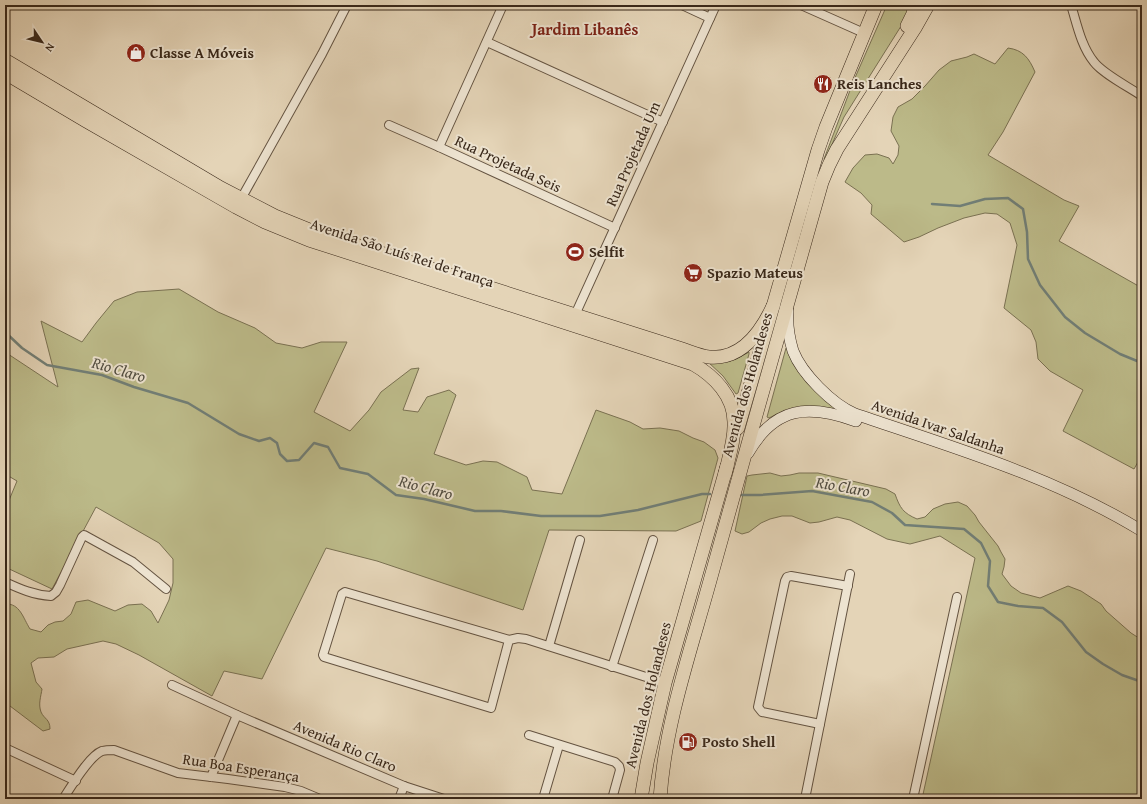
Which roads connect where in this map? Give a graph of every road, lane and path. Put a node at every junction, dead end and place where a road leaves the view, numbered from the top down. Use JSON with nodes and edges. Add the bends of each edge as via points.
{"nodes":[{"id":1,"x":347,"y":5,"type":"edge"},
{"id":2,"x":504,"y":5,"type":"edge"},
{"id":3,"x":682,"y":5,"type":"edge"},
{"id":4,"x":716,"y":5,"type":"edge"},
{"id":5,"x":801,"y":5,"type":"edge"},
{"id":6,"x":915,"y":5,"type":"edge"},
{"id":7,"x":928,"y":5,"type":"edge"},
{"id":8,"x":1071,"y":5,"type":"edge"},
{"id":9,"x":876,"y":8,"type":"edge"},
{"id":10,"x":710,"y":18,"type":"junction"},
{"id":11,"x":864,"y":33,"type":"junction"},
{"id":12,"x":487,"y":42,"type":"junction"},
{"id":13,"x":5,"y":60,"type":"edge"},
{"id":14,"x":5,"y":73,"type":"edge"},
{"id":15,"x":1142,"y":96,"type":"edge"},
{"id":16,"x":663,"y":122,"type":"junction"},
{"id":17,"x":389,"y":125,"type":"dead end"},
{"id":18,"x":439,"y":147,"type":"junction"},
{"id":19,"x":837,"y":149,"type":"junction"},
{"id":20,"x":241,"y":199,"type":"junction"},
{"id":21,"x":615,"y":228,"type":"junction"},
{"id":22,"x":790,"y":296,"type":"junction"},
{"id":23,"x":773,"y":306,"type":"junction"},
{"id":24,"x":575,"y":315,"type":"junction"},
{"id":25,"x":740,"y":468,"type":"junction"},
{"id":26,"x":725,"y":474,"type":"junction"},
{"id":27,"x":1142,"y":531,"type":"edge"},
{"id":28,"x":1142,"y":538,"type":"edge"},
{"id":29,"x":580,"y":540,"type":"dead end"},
{"id":30,"x":653,"y":540,"type":"dead end"},
{"id":31,"x":850,"y":574,"type":"dead end"},
{"id":32,"x":5,"y":582,"type":"edge"},
{"id":33,"x":848,"y":586,"type":"junction"},
{"id":34,"x":166,"y":589,"type":"dead end"},
{"id":35,"x":957,"y":597,"type":"dead end"},
{"id":36,"x":508,"y":640,"type":"junction"},
{"id":37,"x":549,"y":646,"type":"junction"},
{"id":38,"x":612,"y":667,"type":"junction"},
{"id":39,"x":665,"y":683,"type":"junction"},
{"id":40,"x":172,"y":685,"type":"dead end"},
{"id":41,"x":237,"y":715,"type":"junction"},
{"id":42,"x":820,"y":724,"type":"junction"},
{"id":43,"x":529,"y":735,"type":"dead end"},
{"id":44,"x":559,"y":744,"type":"junction"},
{"id":45,"x":5,"y":748,"type":"edge"},
{"id":46,"x":211,"y":777,"type":"junction"},
{"id":47,"x":76,"y":781,"type":"junction"},
{"id":48,"x":404,"y":786,"type":"junction"},
{"id":49,"x":63,"y":799,"type":"edge"},
{"id":50,"x":320,"y":799,"type":"edge"},
{"id":51,"x":398,"y":799,"type":"edge"},
{"id":52,"x":444,"y":799,"type":"edge"},
{"id":53,"x":542,"y":799,"type":"edge"},
{"id":54,"x":612,"y":799,"type":"edge"},
{"id":55,"x":641,"y":799,"type":"edge"},
{"id":56,"x":660,"y":799,"type":"edge"},
{"id":57,"x":805,"y":799,"type":"edge"},
{"id":58,"x":913,"y":799,"type":"edge"}],
"edges":[{"from":1,"to":20,"type":"street"},
{"from":2,"to":12,"type":"street"},
{"from":3,"to":10,"type":"street"},
{"from":4,"to":10,"type":"street","name":"Rua Projetada Um"},
{"from":5,"to":11,"type":"street"},
{"from":6,"to":19,"type":"main road","via":[[912,17]]},
{"from":7,"to":19,"type":"main road","name":"Avenida dos Holandeses"},
{"from":8,"to":15,"type":"street","via":[[1082,40],[1094,63]]},
{"from":9,"to":11,"type":"main road","name":"Avenida dos Holandeses"},
{"from":10,"to":16,"type":"street","name":"Rua Projetada Um"},
{"from":11,"to":23,"type":"main road","name":"Avenida dos Holandeses","via":[[818,150]]},
{"from":12,"to":16,"type":"street"},
{"from":12,"to":18,"type":"street"},
{"from":13,"to":20,"type":"main road","name":"Avenida São Luís Rei de França"},
{"from":14,"to":26,"type":"main road","name":"Avenida São Luís Rei de França","via":[[189,181],[265,222],[309,240],[693,364],[713,379],[724,391],[732,406],[734,430]]},
{"from":16,"to":21,"type":"street","name":"Rua Projetada Um"},
{"from":17,"to":18,"type":"street","name":"Rua Projetada Seis"},
{"from":18,"to":21,"type":"street","name":"Rua Projetada Seis"},
{"from":19,"to":22,"type":"main road","name":"Avenida dos Holandeses","via":[[822,182]]},
{"from":20,"to":24,"type":"main road","name":"Avenida São Luís Rei de França","via":[[312,231]]},
{"from":21,"to":24,"type":"street","name":"Rua Projetada Um"},
{"from":22,"to":25,"type":"main road","name":"Avenida dos Holandeses"},
{"from":22,"to":27,"type":"main road","name":"Avenida Ivar Saldanha","via":[[788,330],[797,359],[824,392],[842,408],[1006,466],[1118,516]]},
{"from":23,"to":24,"type":"main road","name":"Avenida São Luís Rei de França","via":[[761,328],[747,344],[734,353],[717,357],[701,355]]},
{"from":23,"to":26,"type":"main road","name":"Avenida dos Holandeses"},
{"from":25,"to":28,"type":"main road","name":"Avenida Ivar Saldanha","via":[[757,438],[777,420],[800,412],[820,411],[846,417],[1003,472],[1114,521]]},
{"from":25,"to":56,"type":"main road","name":"Avenida dos Holandeses","via":[[678,694],[665,757]]},
{"from":26,"to":39,"type":"main road","name":"Avenida dos Holandeses"},
{"from":29,"to":37,"type":"street"},
{"from":30,"to":38,"type":"street"},
{"from":31,"to":33,"type":"street"},
{"from":32,"to":34,"type":"street","via":[[26,592],[51,596],[60,585],[84,535],[133,562]]},
{"from":33,"to":42,"type":"street"},
{"from":33,"to":42,"type":"street","via":[[791,576],[787,578],[758,707],[762,712]]},
{"from":35,"to":58,"type":"street"},
{"from":36,"to":36,"type":"street","via":[[343,592],[323,655],[491,708]]},
{"from":36,"to":37,"type":"street","via":[[526,639]]},
{"from":37,"to":38,"type":"street"},
{"from":38,"to":39,"type":"street"},
{"from":39,"to":55,"type":"main road","name":"Avenida dos Holandeses"},
{"from":40,"to":41,"type":"street","name":"Avenida Rio Claro"},
{"from":41,"to":46,"type":"street"},
{"from":41,"to":48,"type":"street","name":"Avenida Rio Claro"},
{"from":42,"to":57,"type":"street"},
{"from":43,"to":44,"type":"street"},
{"from":44,"to":53,"type":"street"},
{"from":44,"to":54,"type":"street","via":[[615,762],[619,766]]},
{"from":45,"to":47,"type":"street"},
{"from":46,"to":47,"type":"street","name":"Rua Boa Esperança","via":[[178,773],[108,750],[93,757]]},
{"from":46,"to":50,"type":"street","name":"Rua Boa Esperança","via":[[285,787]]},
{"from":47,"to":49,"type":"street","name":"Rua Boa Esperança"},
{"from":48,"to":51,"type":"street"},
{"from":48,"to":52,"type":"street","name":"Avenida Rio Claro"}]}
